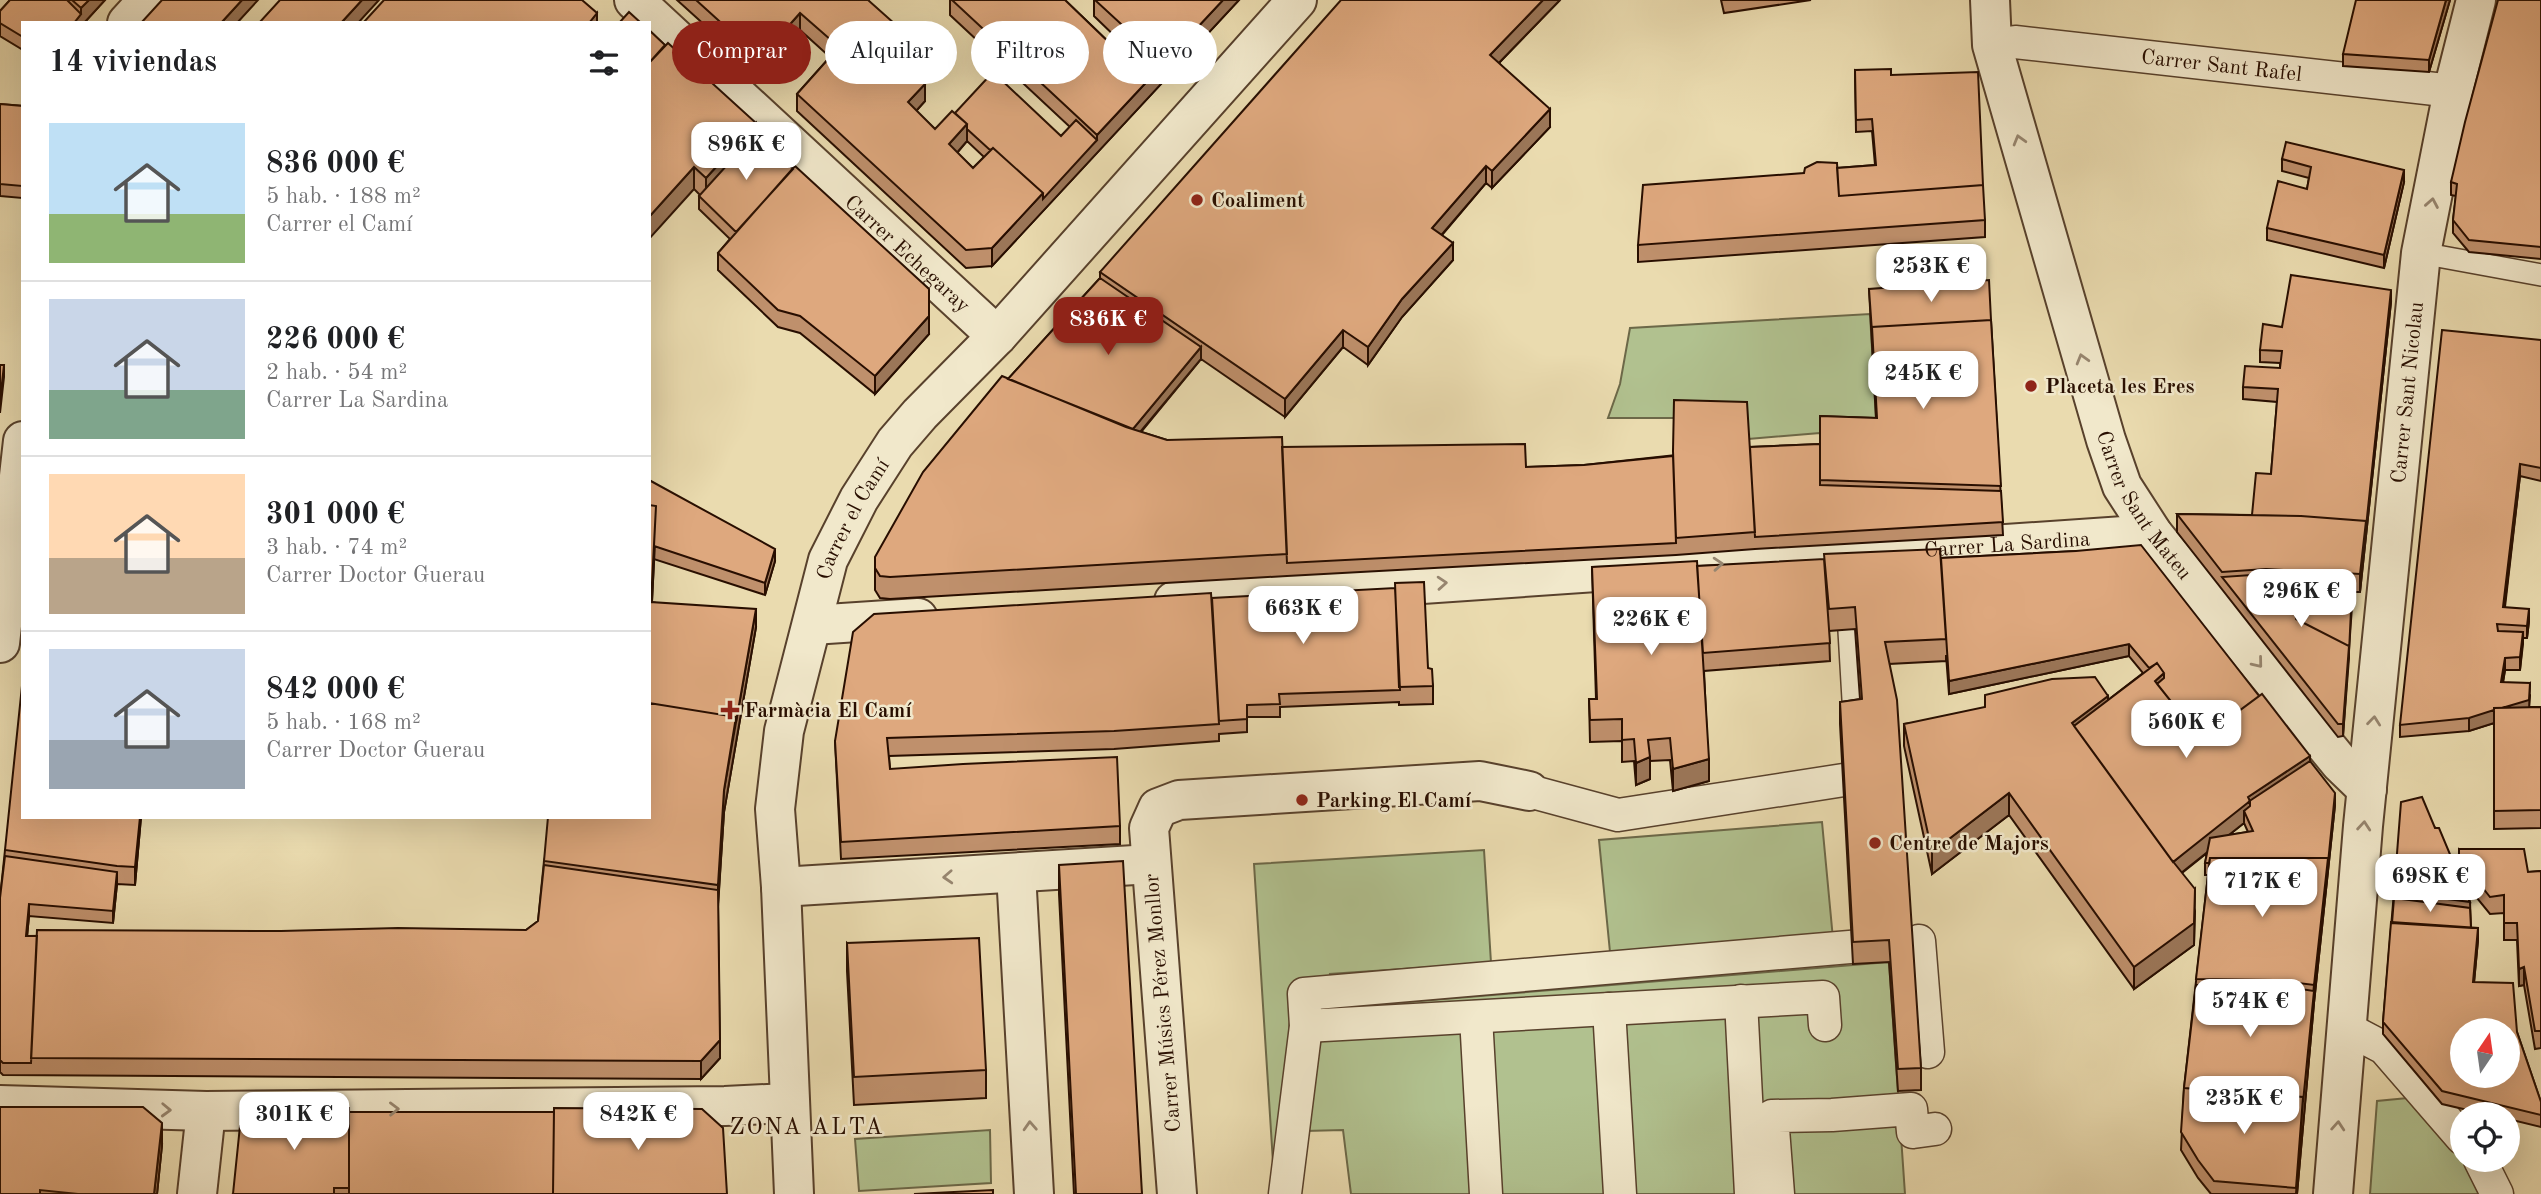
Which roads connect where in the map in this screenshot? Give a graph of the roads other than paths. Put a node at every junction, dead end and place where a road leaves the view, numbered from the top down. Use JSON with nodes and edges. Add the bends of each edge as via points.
{"nodes":[{"id":1,"x":148,"y":0,"type":"edge"},
{"id":2,"x":634,"y":0,"type":"edge"},
{"id":3,"x":1297,"y":0,"type":"edge"},
{"id":4,"x":1990,"y":0,"type":"edge"},
{"id":5,"x":2476,"y":0,"type":"edge"},
{"id":6,"x":129,"y":21,"type":"edge"},
{"id":7,"x":1992,"y":45,"type":"junction"},
{"id":8,"x":2453,"y":91,"type":"junction"},
{"id":9,"x":2421,"y":253,"type":"junction"},
{"id":10,"x":2541,"y":275,"type":"edge"},
{"id":11,"x":997,"y":335,"type":"junction"},
{"id":12,"x":21,"y":459,"type":"edge"},
{"id":13,"x":2153,"y":534,"type":"junction"},
{"id":14,"x":1850,"y":555,"type":"junction"},
{"id":15,"x":1140,"y":603,"type":"edge"},
{"id":16,"x":959,"y":615,"type":"edge"},
{"id":17,"x":812,"y":625,"type":"junction"},
{"id":18,"x":0,"y":643,"type":"edge"},
{"id":19,"x":2367,"y":789,"type":"junction"},
{"id":20,"x":1530,"y":791,"type":"joint"},
{"id":21,"x":1152,"y":864,"type":"junction"},
{"id":22,"x":1016,"y":873,"type":"junction"},
{"id":23,"x":781,"y":887,"type":"junction"},
{"id":24,"x":1870,"y":893,"type":"edge"},
{"id":25,"x":1919,"y":941,"type":"dead end"},
{"id":26,"x":1741,"y":1001,"type":"junction"},
{"id":27,"x":1609,"y":1009,"type":"junction"},
{"id":28,"x":1476,"y":1017,"type":"junction"},
{"id":29,"x":1825,"y":1025,"type":"dead end"},
{"id":30,"x":1306,"y":1027,"type":"junction"},
{"id":31,"x":2346,"y":1028,"type":"junction"},
{"id":32,"x":1928,"y":1052,"type":"dead end"},
{"id":33,"x":788,"y":1102,"type":"junction"},
{"id":34,"x":0,"y":1105,"type":"edge"},
{"id":35,"x":206,"y":1111,"type":"junction"},
{"id":36,"x":2450,"y":1124,"type":"edge"},
{"id":37,"x":1935,"y":1129,"type":"dead end"},
{"id":38,"x":2486,"y":1172,"type":"edge"},
{"id":39,"x":197,"y":1194,"type":"edge"},
{"id":40,"x":794,"y":1194,"type":"edge"},
{"id":41,"x":1034,"y":1194,"type":"edge"},
{"id":42,"x":1177,"y":1194,"type":"edge"},
{"id":43,"x":1285,"y":1194,"type":"edge"},
{"id":44,"x":1486,"y":1194,"type":"edge"},
{"id":45,"x":1620,"y":1194,"type":"edge"},
{"id":46,"x":1751,"y":1194,"type":"edge"},
{"id":47,"x":1777,"y":1194,"type":"edge"},
{"id":48,"x":2333,"y":1194,"type":"edge"},
{"id":49,"x":2497,"y":1194,"type":"edge"}],
"edges":[{"from":1,"to":6,"type":"street"},
{"from":2,"to":11,"type":"street","name":"Carrer Echegaray"},
{"from":3,"to":11,"type":"street","name":"Carrer el Camí"},
{"from":4,"to":7,"type":"street","name":"Carrer Sant Mateu"},
{"from":5,"to":8,"type":"street","name":"Carrer Sant Nicolau"},
{"from":7,"to":8,"type":"street","name":"Carrer Sant Rafel","via":[[2015,42]]},
{"from":13,"to":7,"type":"street","name":"Carrer Sant Mateu","one_way":true,"via":[[2122,486],[2106,440]]},
{"from":9,"to":8,"type":"street","name":"Carrer Sant Nicolau","one_way":true},
{"from":9,"to":10,"type":"lane"},
{"from":19,"to":9,"type":"street","name":"Carrer Sant Nicolau","one_way":true},
{"from":11,"to":17,"type":"street","name":"Carrer el Camí","via":[[888,453],[828,560]]},
{"from":12,"to":18,"type":"street"},
{"from":13,"to":14,"type":"street","name":"Carrer La Sardina"},
{"from":13,"to":19,"type":"street","name":"Carrer Sant Mateu","one_way":true,"via":[[2340,763]]},
{"from":15,"to":14,"type":"street","name":"Carrer La Sardina","one_way":true},
{"from":14,"to":20,"type":"street","via":[[1864,790],[1618,815]]},
{"from":16,"to":17,"type":"street"},
{"from":17,"to":23,"type":"street","name":"Carrer el Camí","via":[[784,731],[775,809]]},
{"from":31,"to":19,"type":"street","name":"Carrer Sant Nicolau","one_way":true},
{"from":20,"to":21,"type":"street","via":[[1480,781],[1179,800],[1158,808],[1149,828]]},
{"from":21,"to":22,"type":"street","name":"Carrer Músics Pérez Monllor"},
{"from":21,"to":42,"type":"street","name":"Carrer Músics Pérez Monllor"},
{"from":22,"to":23,"type":"street","name":"Carrer Músics Pérez Monllor","one_way":true},
{"from":41,"to":22,"type":"street","one_way":true},
{"from":23,"to":33,"type":"street","name":"Carrer el Camí"},
{"from":24,"to":30,"type":"street","via":[[1873,945],[1304,994]]},
{"from":25,"to":32,"type":"street"},
{"from":26,"to":27,"type":"street"},
{"from":26,"to":29,"type":"street","via":[[1824,997]]},
{"from":26,"to":46,"type":"street"},
{"from":27,"to":28,"type":"street"},
{"from":27,"to":45,"type":"street"},
{"from":28,"to":30,"type":"street"},
{"from":28,"to":44,"type":"street"},
{"from":30,"to":43,"type":"street"},
{"from":31,"to":36,"type":"street","via":[[2384,1048]]},
{"from":48,"to":31,"type":"street","name":"Carrer Sant Nicolau","one_way":true},
{"from":35,"to":33,"type":"street","one_way":true},
{"from":33,"to":40,"type":"street","name":"Carrer el Camí"},
{"from":34,"to":35,"type":"street","one_way":true},
{"from":35,"to":39,"type":"street"},
{"from":37,"to":47,"type":"street","via":[[1913,1132],[1911,1109],[1772,1116]]},
{"from":38,"to":49,"type":"street"}]}
